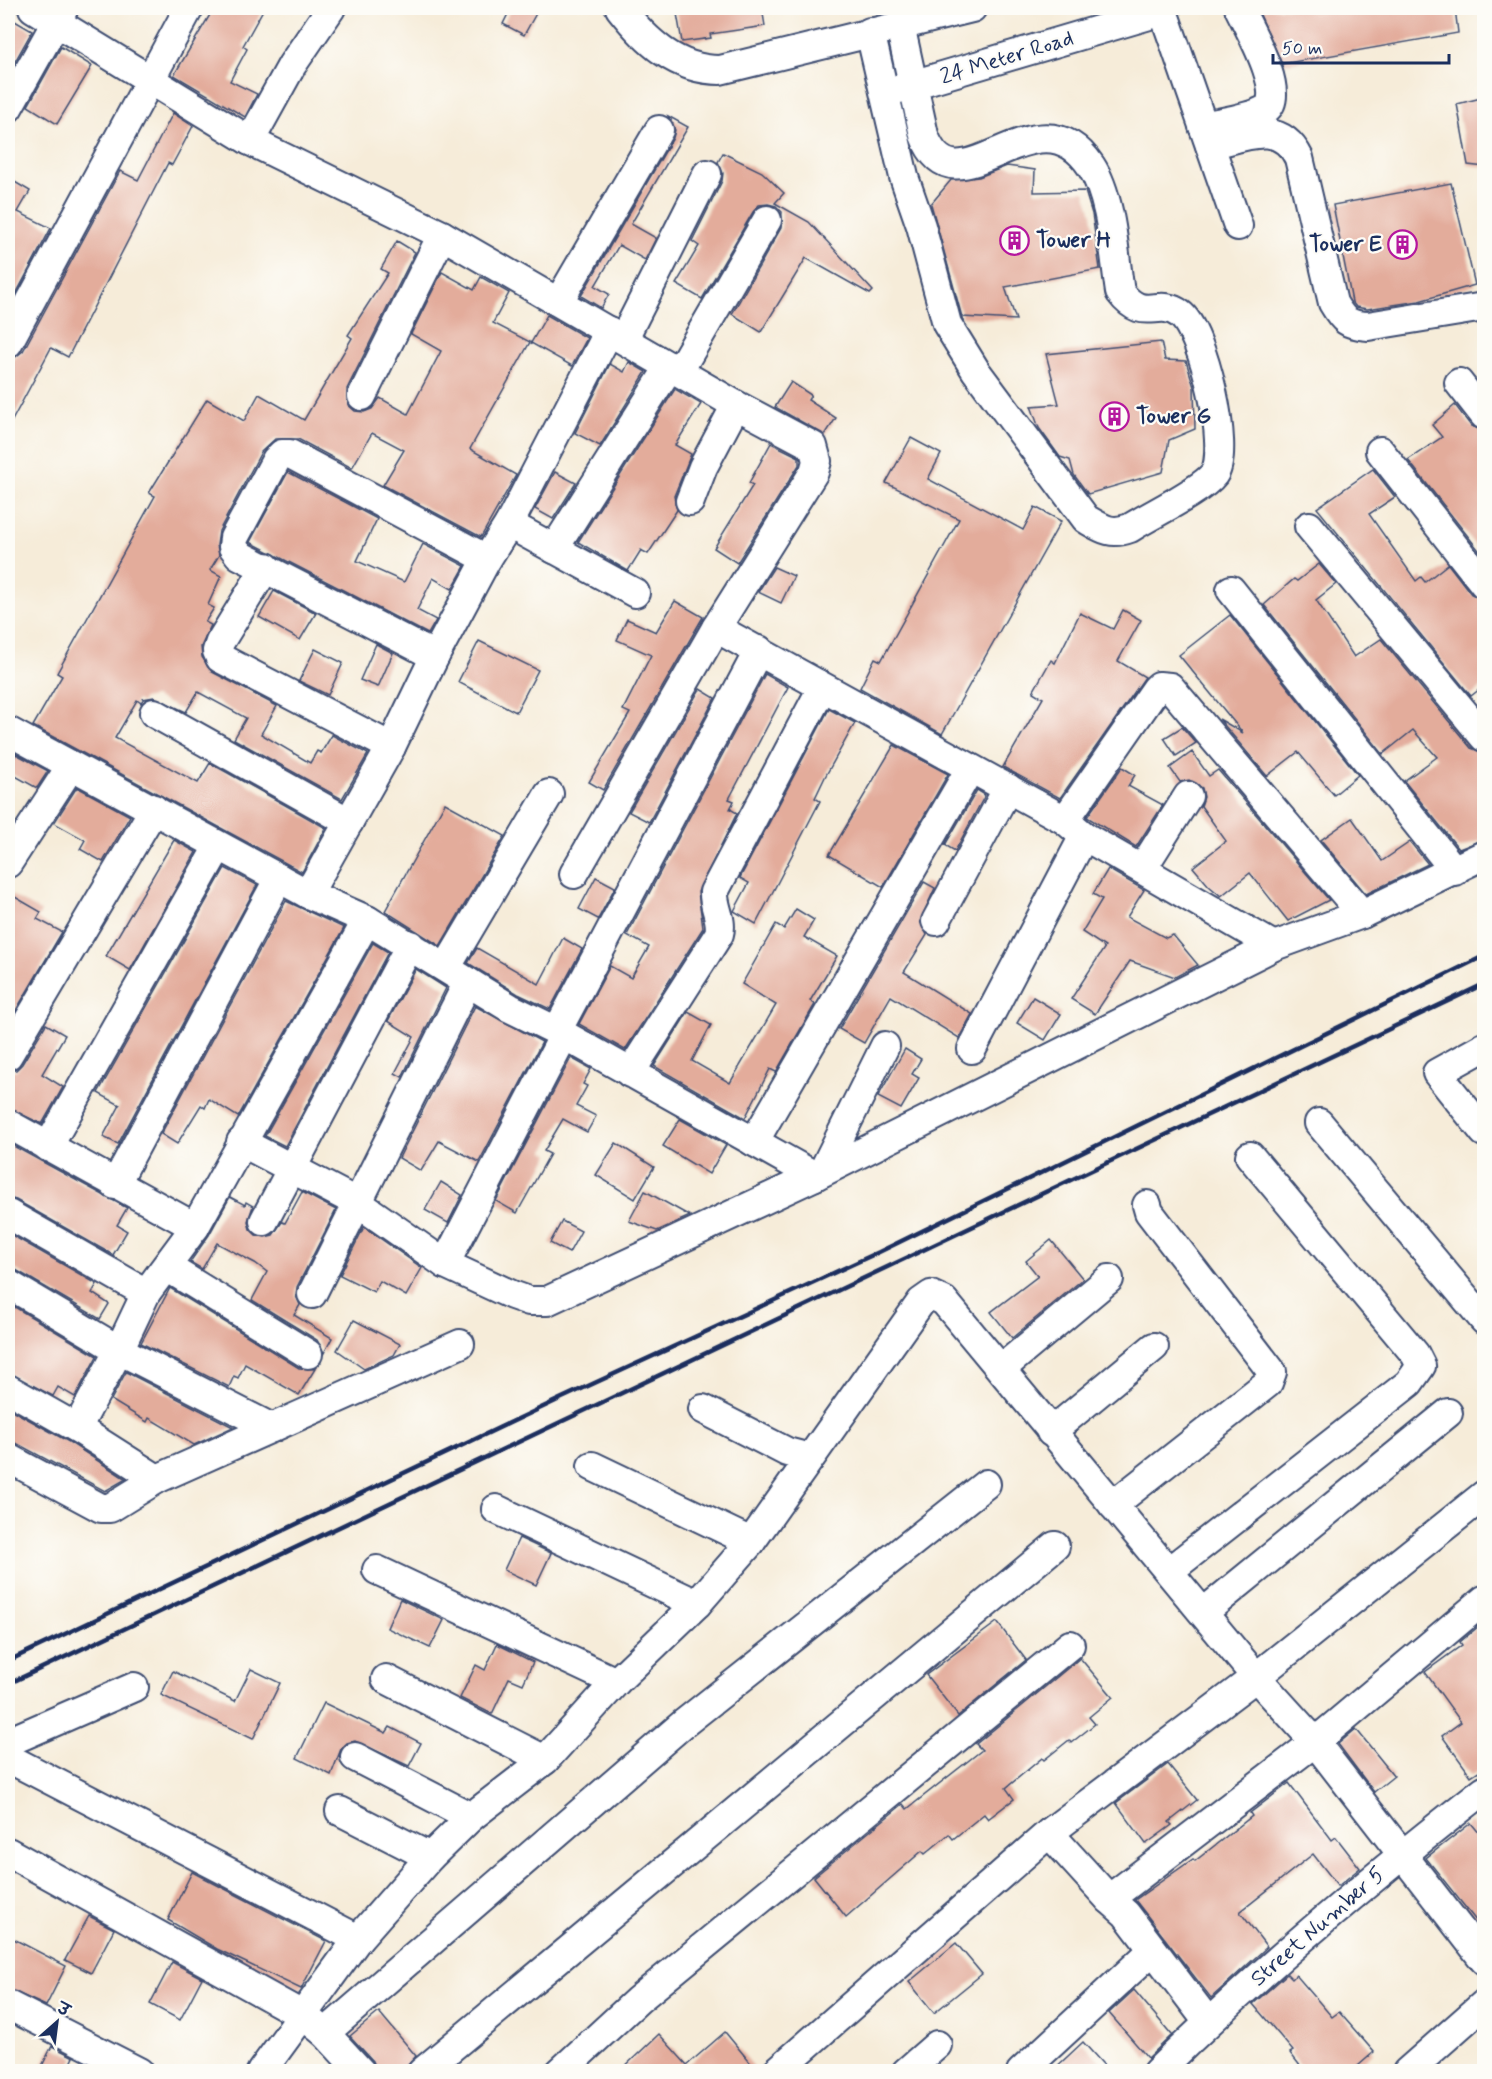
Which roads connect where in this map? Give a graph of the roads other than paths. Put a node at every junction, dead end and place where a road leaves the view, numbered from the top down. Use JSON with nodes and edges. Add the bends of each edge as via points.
{"nodes":[{"id":1,"x":189,"y":8,"type":"edge"},
{"id":2,"x":331,"y":8,"type":"edge"},
{"id":3,"x":620,"y":8,"type":"edge"},
{"id":4,"x":972,"y":8,"type":"edge"},
{"id":5,"x":1239,"y":8,"type":"edge"},
{"id":6,"x":1163,"y":9,"type":"edge"},
{"id":7,"x":51,"y":12,"type":"edge"},
{"id":8,"x":900,"y":25,"type":"junction"},
{"id":9,"x":870,"y":32,"type":"junction"},
{"id":10,"x":149,"y":78,"type":"junction"},
{"id":11,"x":913,"y":86,"type":"junction"},
{"id":12,"x":884,"y":92,"type":"junction"},
{"id":13,"x":8,"y":108,"type":"edge"},
{"id":14,"x":659,"y":130,"type":"dead end"},
{"id":15,"x":1207,"y":136,"type":"junction"},
{"id":16,"x":250,"y":141,"type":"junction"},
{"id":17,"x":707,"y":174,"type":"dead end"},
{"id":18,"x":767,"y":220,"type":"dead end"},
{"id":19,"x":1238,"y":226,"type":"dead end"},
{"id":20,"x":442,"y":235,"type":"junction"},
{"id":21,"x":559,"y":301,"type":"junction"},
{"id":22,"x":1485,"y":307,"type":"edge"},
{"id":23,"x":616,"y":334,"type":"junction"},
{"id":24,"x":8,"y":343,"type":"edge"},
{"id":25,"x":674,"y":368,"type":"junction"},
{"id":26,"x":1459,"y":383,"type":"dead end"},
{"id":27,"x":362,"y":396,"type":"dead end"},
{"id":28,"x":736,"y":405,"type":"junction"},
{"id":29,"x":1485,"y":415,"type":"edge"},
{"id":30,"x":1380,"y":451,"type":"dead end"},
{"id":31,"x":690,"y":501,"type":"dead end"},
{"id":32,"x":509,"y":524,"type":"junction"},
{"id":33,"x":1310,"y":525,"type":"dead end"},
{"id":34,"x":554,"y":549,"type":"junction"},
{"id":35,"x":487,"y":559,"type":"junction"},
{"id":36,"x":266,"y":567,"type":"junction"},
{"id":37,"x":1485,"y":584,"type":"edge"},
{"id":38,"x":1231,"y":590,"type":"dead end"},
{"id":39,"x":635,"y":592,"type":"dead end"},
{"id":40,"x":716,"y":628,"type":"junction"},
{"id":41,"x":759,"y":650,"type":"junction"},
{"id":42,"x":435,"y":656,"type":"junction"},
{"id":43,"x":822,"y":688,"type":"junction"},
{"id":44,"x":154,"y":713,"type":"dead end"},
{"id":45,"x":8,"y":731,"type":"edge"},
{"id":46,"x":1485,"y":737,"type":"edge"},
{"id":47,"x":391,"y":747,"type":"junction"},
{"id":48,"x":71,"y":766,"type":"junction"},
{"id":49,"x":970,"y":770,"type":"junction"},
{"id":50,"x":1008,"y":788,"type":"junction"},
{"id":51,"x":549,"y":794,"type":"dead end"},
{"id":52,"x":1188,"y":796,"type":"dead end"},
{"id":53,"x":154,"y":809,"type":"junction"},
{"id":54,"x":349,"y":822,"type":"junction"},
{"id":55,"x":1075,"y":828,"type":"junction"},
{"id":56,"x":218,"y":847,"type":"junction"},
{"id":57,"x":1485,"y":855,"type":"edge"},
{"id":58,"x":8,"y":863,"type":"edge"},
{"id":59,"x":1142,"y":869,"type":"junction"},
{"id":60,"x":1455,"y":871,"type":"junction"},
{"id":61,"x":574,"y":874,"type":"dead end"},
{"id":62,"x":279,"y":878,"type":"junction"},
{"id":63,"x":308,"y":894,"type":"junction"},
{"id":64,"x":1362,"y":914,"type":"junction"},
{"id":65,"x":367,"y":920,"type":"junction"},
{"id":66,"x":936,"y":921,"type":"dead end"},
{"id":67,"x":410,"y":945,"type":"junction"},
{"id":68,"x":1274,"y":946,"type":"junction"},
{"id":69,"x":457,"y":975,"type":"junction"},
{"id":70,"x":560,"y":1033,"type":"junction"},
{"id":71,"x":885,"y":1046,"type":"dead end"},
{"id":72,"x":1485,"y":1047,"type":"edge"},
{"id":73,"x":972,"y":1049,"type":"dead end"},
{"id":74,"x":8,"y":1055,"type":"edge"},
{"id":75,"x":630,"y":1073,"type":"junction"},
{"id":76,"x":1319,"y":1123,"type":"dead end"},
{"id":77,"x":8,"y":1124,"type":"edge"},
{"id":78,"x":1485,"y":1132,"type":"edge"},
{"id":79,"x":241,"y":1142,"type":"junction"},
{"id":80,"x":754,"y":1142,"type":"junction"},
{"id":81,"x":48,"y":1147,"type":"junction"},
{"id":82,"x":1250,"y":1156,"type":"dead end"},
{"id":83,"x":292,"y":1171,"type":"junction"},
{"id":84,"x":819,"y":1172,"type":"junction"},
{"id":85,"x":115,"y":1185,"type":"junction"},
{"id":86,"x":358,"y":1203,"type":"junction"},
{"id":87,"x":1147,"y":1205,"type":"dead end"},
{"id":88,"x":8,"y":1214,"type":"edge"},
{"id":89,"x":264,"y":1221,"type":"dead end"},
{"id":90,"x":195,"y":1227,"type":"junction"},
{"id":91,"x":445,"y":1264,"type":"junction"},
{"id":92,"x":167,"y":1267,"type":"junction"},
{"id":93,"x":1109,"y":1279,"type":"dead end"},
{"id":94,"x":8,"y":1284,"type":"edge"},
{"id":95,"x":146,"y":1293,"type":"junction"},
{"id":96,"x":312,"y":1294,"type":"dead end"},
{"id":97,"x":1485,"y":1320,"type":"edge"},
{"id":98,"x":460,"y":1344,"type":"dead end"},
{"id":99,"x":1154,"y":1347,"type":"dead end"},
{"id":100,"x":120,"y":1350,"type":"junction"},
{"id":101,"x":308,"y":1354,"type":"dead end"},
{"id":102,"x":1001,"y":1369,"type":"junction"},
{"id":103,"x":8,"y":1389,"type":"edge"},
{"id":104,"x":703,"y":1409,"type":"dead end"},
{"id":105,"x":1448,"y":1413,"type":"dead end"},
{"id":106,"x":77,"y":1428,"type":"junction"},
{"id":107,"x":272,"y":1428,"type":"junction"},
{"id":108,"x":1051,"y":1432,"type":"junction"},
{"id":109,"x":8,"y":1458,"type":"edge"},
{"id":110,"x":810,"y":1458,"type":"junction"},
{"id":111,"x":592,"y":1466,"type":"dead end"},
{"id":112,"x":157,"y":1479,"type":"junction"},
{"id":113,"x":986,"y":1484,"type":"dead end"},
{"id":114,"x":1485,"y":1495,"type":"edge"},
{"id":115,"x":1113,"y":1504,"type":"junction"},
{"id":116,"x":496,"y":1509,"type":"dead end"},
{"id":117,"x":751,"y":1542,"type":"junction"},
{"id":118,"x":1055,"y":1546,"type":"dead end"},
{"id":119,"x":377,"y":1570,"type":"dead end"},
{"id":120,"x":1169,"y":1571,"type":"junction"},
{"id":121,"x":1485,"y":1599,"type":"edge"},
{"id":122,"x":697,"y":1604,"type":"junction"},
{"id":123,"x":1204,"y":1612,"type":"junction"},
{"id":124,"x":1070,"y":1645,"type":"dead end"},
{"id":125,"x":1256,"y":1677,"type":"junction"},
{"id":126,"x":386,"y":1679,"type":"dead end"},
{"id":127,"x":616,"y":1682,"type":"junction"},
{"id":128,"x":134,"y":1687,"type":"dead end"},
{"id":129,"x":8,"y":1742,"type":"edge"},
{"id":130,"x":1315,"y":1742,"type":"junction"},
{"id":131,"x":354,"y":1756,"type":"dead end"},
{"id":132,"x":8,"y":1758,"type":"edge"},
{"id":133,"x":545,"y":1760,"type":"junction"},
{"id":134,"x":1485,"y":1790,"type":"edge"},
{"id":135,"x":340,"y":1811,"type":"dead end"},
{"id":136,"x":471,"y":1817,"type":"junction"},
{"id":137,"x":1049,"y":1833,"type":"junction"},
{"id":138,"x":8,"y":1852,"type":"edge"},
{"id":139,"x":1401,"y":1855,"type":"junction"},
{"id":140,"x":430,"y":1857,"type":"junction"},
{"id":141,"x":1109,"y":1899,"type":"junction"},
{"id":142,"x":358,"y":1939,"type":"junction"},
{"id":143,"x":1153,"y":1950,"type":"junction"},
{"id":144,"x":1485,"y":1960,"type":"edge"},
{"id":145,"x":1485,"y":2004,"type":"edge"},
{"id":146,"x":8,"y":2005,"type":"edge"},
{"id":147,"x":1208,"y":2022,"type":"junction"},
{"id":148,"x":315,"y":2024,"type":"junction"},
{"id":149,"x":938,"y":2045,"type":"dead end"},
{"id":150,"x":139,"y":2072,"type":"edge"},
{"id":151,"x":261,"y":2072,"type":"edge"},
{"id":152,"x":361,"y":2072,"type":"edge"},
{"id":153,"x":422,"y":2072,"type":"edge"},
{"id":154,"x":560,"y":2072,"type":"edge"},
{"id":155,"x":776,"y":2072,"type":"edge"},
{"id":156,"x":906,"y":2072,"type":"edge"},
{"id":157,"x":1021,"y":2072,"type":"edge"},
{"id":158,"x":1157,"y":2072,"type":"edge"},
{"id":159,"x":1407,"y":2072,"type":"edge"}],
"edges":[{"from":1,"to":10,"type":"street"},
{"from":2,"to":16,"type":"street","via":[[292,65]]},
{"from":3,"to":9,"type":"street","via":[[660,51],[700,70],[720,70]]},
{"from":4,"to":8,"type":"street"},
{"from":5,"to":15,"type":"street","via":[[1273,84],[1272,100],[1262,110]]},
{"from":6,"to":11,"type":"street","name":"24 Meter Road"},
{"from":6,"to":15,"type":"street","name":"24 Meter Road"},
{"from":7,"to":10,"type":"street"},
{"from":7,"to":13,"type":"street"},
{"from":8,"to":9,"type":"street"},
{"from":8,"to":11,"type":"street"},
{"from":9,"to":12,"type":"street"},
{"from":10,"to":16,"type":"street"},
{"from":10,"to":24,"type":"street"},
{"from":11,"to":12,"type":"street","name":"24 Meter Road"},
{"from":11,"to":12,"type":"street","via":[[930,150],[941,163],[973,162],[1019,142],[1048,139],[1078,150],[1092,168],[1106,207],[1120,292],[1141,310],[1173,310],[1191,326],[1210,380],[1220,451],[1215,472],[1206,481],[1117,533],[1105,531],[1079,511],[976,371],[947,324]]},
{"from":14,"to":21,"type":"street"},
{"from":15,"to":19,"type":"street","name":"24 Meter Road"},
{"from":15,"to":22,"type":"street","via":[[1265,133],[1281,135],[1292,144],[1299,158],[1333,303],[1352,326]]},
{"from":16,"to":20,"type":"street"},
{"from":17,"to":23,"type":"street"},
{"from":18,"to":25,"type":"street"},
{"from":20,"to":21,"type":"street"},
{"from":20,"to":27,"type":"street"},
{"from":21,"to":23,"type":"street"},
{"from":23,"to":25,"type":"street"},
{"from":23,"to":32,"type":"street"},
{"from":25,"to":28,"type":"street"},
{"from":25,"to":34,"type":"street"},
{"from":26,"to":29,"type":"street"},
{"from":28,"to":31,"type":"street"},
{"from":28,"to":40,"type":"street","via":[[813,446],[817,461],[814,472]]},
{"from":30,"to":37,"type":"street"},
{"from":32,"to":34,"type":"street"},
{"from":32,"to":35,"type":"street"},
{"from":33,"to":46,"type":"street"},
{"from":34,"to":39,"type":"street"},
{"from":35,"to":36,"type":"street","via":[[290,454],[282,454],[234,538],[233,547],[239,555]]},
{"from":35,"to":42,"type":"street"},
{"from":36,"to":42,"type":"street"},
{"from":36,"to":47,"type":"street","via":[[220,642],[220,658]]},
{"from":38,"to":60,"type":"street"},
{"from":40,"to":41,"type":"street"},
{"from":40,"to":61,"type":"street"},
{"from":41,"to":43,"type":"street"},
{"from":41,"to":70,"type":"street"},
{"from":42,"to":47,"type":"street"},
{"from":43,"to":49,"type":"street"},
{"from":43,"to":75,"type":"street","via":[[714,892],[721,923],[719,934]]},
{"from":44,"to":54,"type":"street"},
{"from":45,"to":48,"type":"street"},
{"from":47,"to":54,"type":"street"},
{"from":48,"to":53,"type":"street"},
{"from":48,"to":58,"type":"street"},
{"from":49,"to":50,"type":"street"},
{"from":49,"to":80,"type":"street"},
{"from":50,"to":55,"type":"street"},
{"from":50,"to":66,"type":"street"},
{"from":51,"to":69,"type":"street"},
{"from":52,"to":59,"type":"street"},
{"from":53,"to":56,"type":"street"},
{"from":53,"to":74,"type":"street"},
{"from":54,"to":63,"type":"street"},
{"from":55,"to":59,"type":"street"},
{"from":55,"to":64,"type":"street","via":[[1156,689],[1165,686],[1174,691]]},
{"from":55,"to":73,"type":"street"},
{"from":56,"to":62,"type":"street"},
{"from":56,"to":81,"type":"street"},
{"from":57,"to":60,"type":"street"},
{"from":59,"to":68,"type":"street"},
{"from":60,"to":64,"type":"street"},
{"from":62,"to":63,"type":"street"},
{"from":62,"to":85,"type":"street"},
{"from":63,"to":65,"type":"street"},
{"from":64,"to":68,"type":"street"},
{"from":65,"to":67,"type":"street"},
{"from":65,"to":79,"type":"street"},
{"from":67,"to":69,"type":"street"},
{"from":67,"to":83,"type":"street"},
{"from":68,"to":84,"type":"street"},
{"from":69,"to":70,"type":"street"},
{"from":69,"to":86,"type":"street"},
{"from":70,"to":75,"type":"street"},
{"from":70,"to":91,"type":"street"},
{"from":71,"to":84,"type":"street"},
{"from":72,"to":78,"type":"street","via":[[1437,1073]]},
{"from":75,"to":80,"type":"street"},
{"from":76,"to":97,"type":"street"},
{"from":77,"to":81,"type":"street"},
{"from":79,"to":83,"type":"street"},
{"from":79,"to":90,"type":"street"},
{"from":80,"to":84,"type":"street"},
{"from":81,"to":85,"type":"street"},
{"from":82,"to":120,"type":"street","via":[[1421,1366],[1409,1383]]},
{"from":83,"to":86,"type":"street"},
{"from":83,"to":89,"type":"street"},
{"from":84,"to":91,"type":"street","via":[[547,1301],[529,1301],[512,1295]]},
{"from":85,"to":90,"type":"street"},
{"from":86,"to":91,"type":"street"},
{"from":86,"to":96,"type":"street"},
{"from":87,"to":115,"type":"street","via":[[1272,1372],[1268,1383]]},
{"from":88,"to":95,"type":"street"},
{"from":90,"to":92,"type":"street"},
{"from":92,"to":95,"type":"street"},
{"from":92,"to":101,"type":"street"},
{"from":93,"to":102,"type":"street"},
{"from":94,"to":100,"type":"street"},
{"from":95,"to":100,"type":"street"},
{"from":98,"to":107,"type":"street"},
{"from":99,"to":108,"type":"street"},
{"from":100,"to":106,"type":"street"},
{"from":100,"to":107,"type":"street"},
{"from":102,"to":108,"type":"street"},
{"from":102,"to":110,"type":"street","via":[[944,1301],[937,1296],[926,1297]]},
{"from":103,"to":106,"type":"street"},
{"from":104,"to":110,"type":"street","via":[[787,1452]]},
{"from":105,"to":123,"type":"street"},
{"from":106,"to":112,"type":"street"},
{"from":107,"to":112,"type":"street"},
{"from":108,"to":115,"type":"street"},
{"from":109,"to":112,"type":"street","via":[[105,1509]]},
{"from":110,"to":117,"type":"street"},
{"from":111,"to":117,"type":"street"},
{"from":113,"to":148,"type":"street"},
{"from":114,"to":125,"type":"street"},
{"from":115,"to":120,"type":"street"},
{"from":116,"to":122,"type":"street"},
{"from":117,"to":122,"type":"street"},
{"from":118,"to":153,"type":"street"},
{"from":119,"to":127,"type":"street"},
{"from":120,"to":123,"type":"street"},
{"from":121,"to":130,"type":"street"},
{"from":122,"to":127,"type":"street"},
{"from":123,"to":125,"type":"street"},
{"from":124,"to":154,"type":"street","via":[[638,2000]]},
{"from":125,"to":130,"type":"street"},
{"from":125,"to":137,"type":"street"},
{"from":126,"to":133,"type":"street"},
{"from":127,"to":133,"type":"street"},
{"from":128,"to":129,"type":"street"},
{"from":130,"to":139,"type":"street"},
{"from":130,"to":141,"type":"street"},
{"from":131,"to":136,"type":"street"},
{"from":132,"to":142,"type":"street"},
{"from":133,"to":136,"type":"street"},
{"from":134,"to":139,"type":"street","name":"Street Number 5"},
{"from":135,"to":140,"type":"street"},
{"from":136,"to":140,"type":"street"},
{"from":137,"to":141,"type":"street"},
{"from":137,"to":155,"type":"street"},
{"from":138,"to":148,"type":"street"},
{"from":139,"to":144,"type":"street"},
{"from":139,"to":147,"type":"street","name":"Street Number 5"},
{"from":140,"to":142,"type":"street"},
{"from":141,"to":143,"type":"street","via":[[1126,1914]]},
{"from":142,"to":148,"type":"street"},
{"from":143,"to":147,"type":"street"},
{"from":143,"to":157,"type":"street"},
{"from":145,"to":159,"type":"street"},
{"from":146,"to":150,"type":"street"},
{"from":147,"to":158,"type":"street","name":"Street Number 5"},
{"from":148,"to":151,"type":"street"},
{"from":148,"to":152,"type":"street"},
{"from":149,"to":156,"type":"street"}]}
